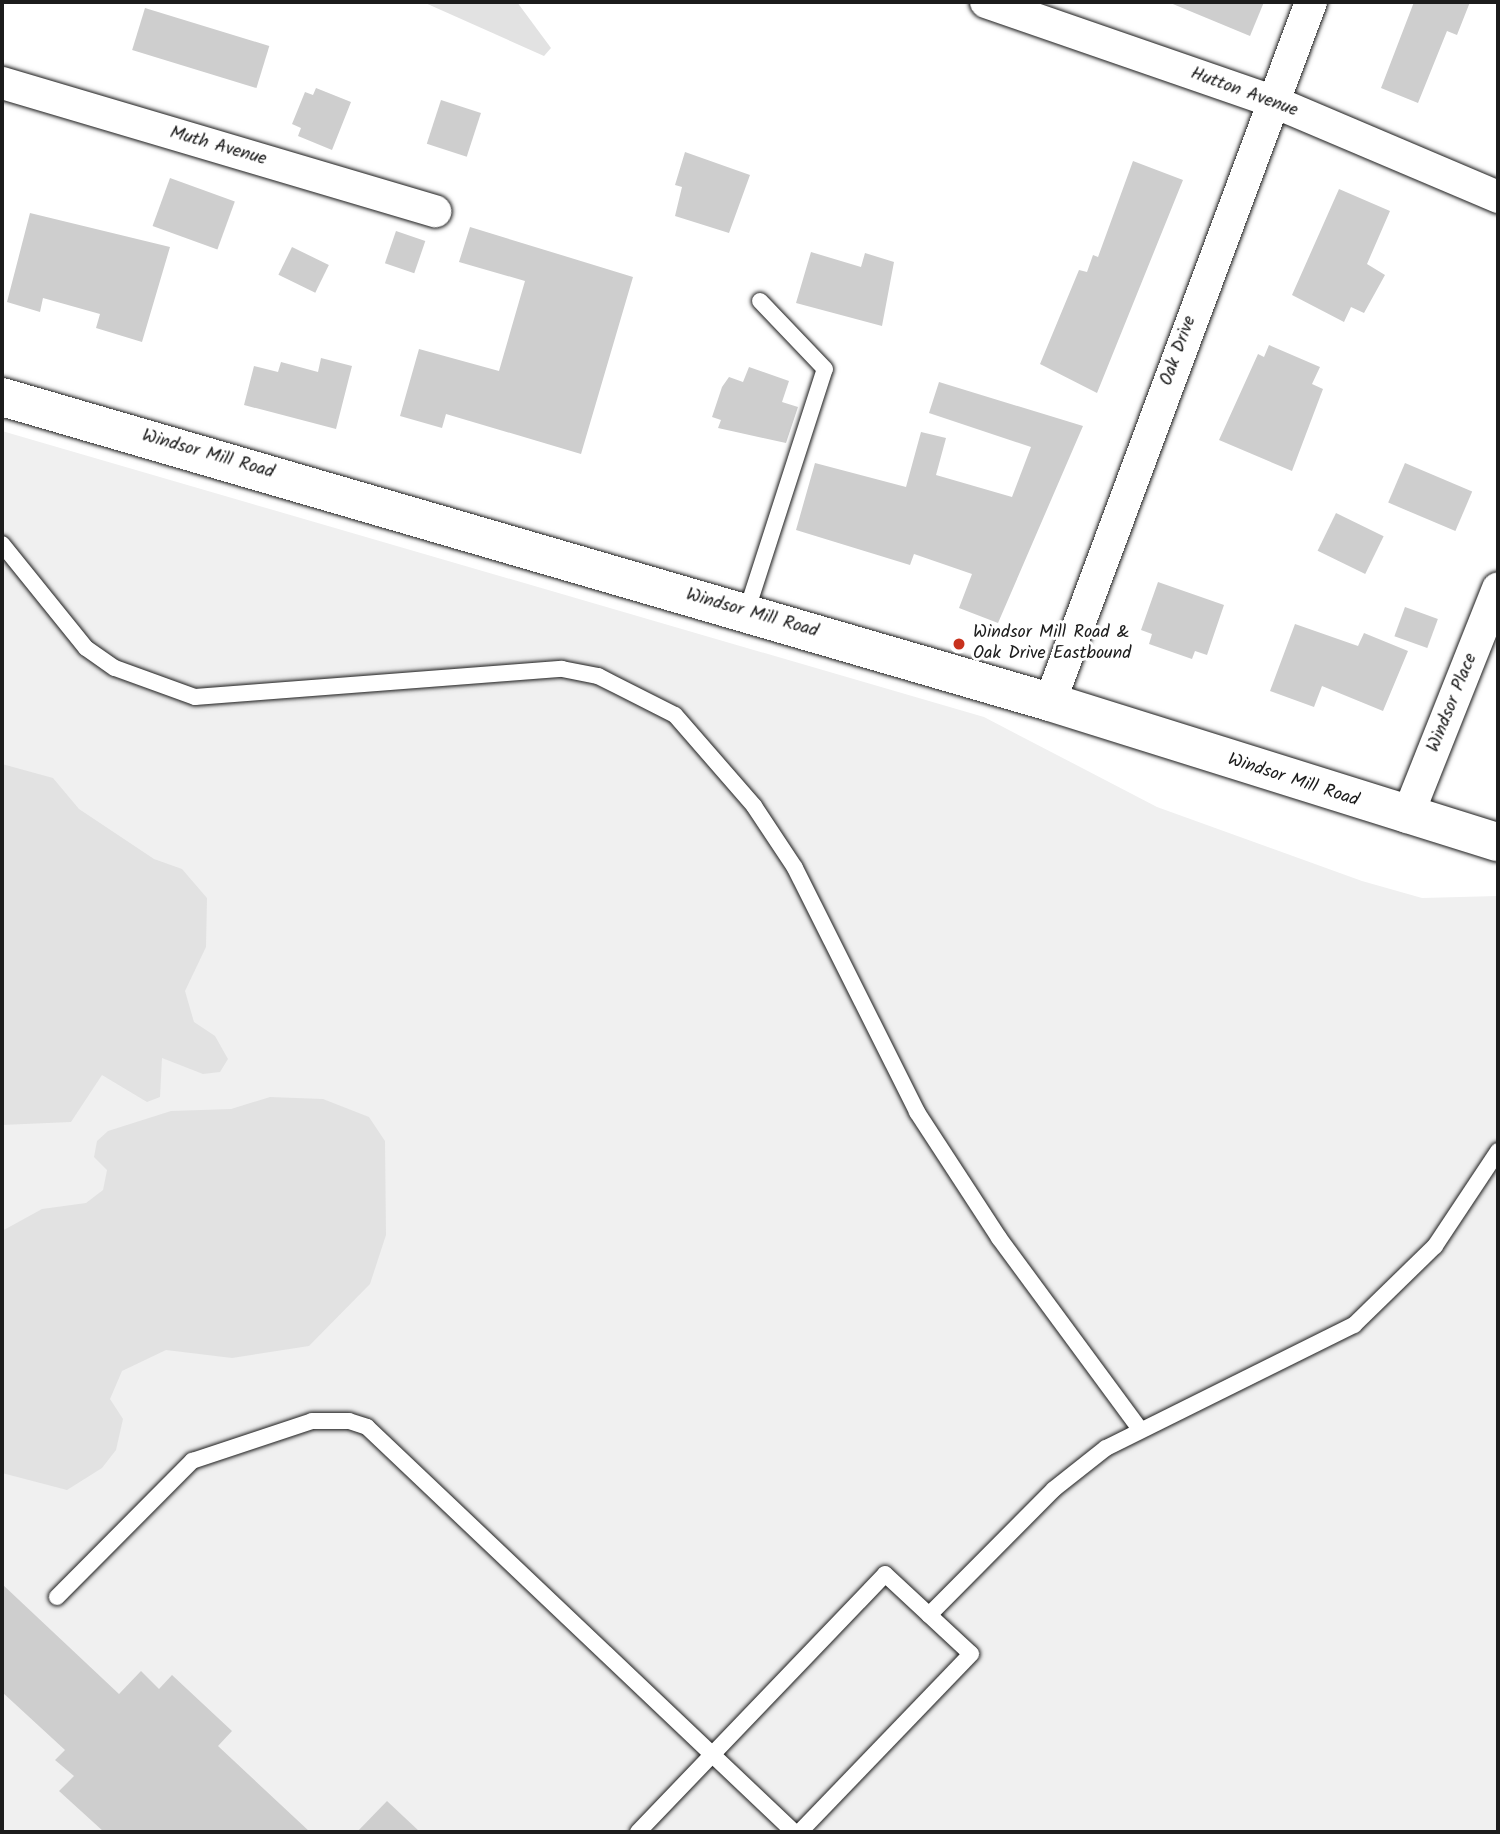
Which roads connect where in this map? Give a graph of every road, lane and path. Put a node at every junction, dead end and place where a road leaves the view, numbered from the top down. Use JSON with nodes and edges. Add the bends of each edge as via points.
{"nodes":[{"id":1,"x":986,"y":2,"type":"edge"},
{"id":2,"x":1311,"y":2,"type":"edge"},
{"id":3,"x":2,"y":83,"type":"edge"},
{"id":4,"x":1272,"y":101,"type":"junction"},
{"id":5,"x":1498,"y":197,"type":"edge"},
{"id":6,"x":435,"y":211,"type":"dead end"},
{"id":7,"x":760,"y":301,"type":"dead end"},
{"id":8,"x":2,"y":397,"type":"edge"},
{"id":9,"x":2,"y":544,"type":"edge"},
{"id":10,"x":1498,"y":588,"type":"edge"},
{"id":11,"x":746,"y":612,"type":"junction"},
{"id":12,"x":1050,"y":702,"type":"junction"},
{"id":13,"x":1407,"y":817,"type":"junction"},
{"id":14,"x":1496,"y":840,"type":"edge"},
{"id":15,"x":1498,"y":1151,"type":"edge"},
{"id":16,"x":1482,"y":1182,"type":"junction"},
{"id":17,"x":1498,"y":1188,"type":"edge"},
{"id":18,"x":1140,"y":1429,"type":"junction"},
{"id":19,"x":57,"y":1597,"type":"dead end"},
{"id":20,"x":929,"y":1615,"type":"junction"},
{"id":21,"x":712,"y":1755,"type":"junction"},
{"id":22,"x":638,"y":1832,"type":"edge"},
{"id":23,"x":794,"y":1832,"type":"edge"},
{"id":24,"x":800,"y":1832,"type":"edge"}],
"edges":[{"from":1,"to":4,"type":"street","name":"Hutton Avenue"},
{"from":2,"to":4,"type":"street","name":"Oak Drive"},
{"from":3,"to":6,"type":"street","name":"Muth Avenue"},
{"from":4,"to":5,"type":"street","name":"Hutton Avenue"},
{"from":4,"to":12,"type":"street","name":"Oak Drive"},
{"from":7,"to":11,"type":"lane","via":[[825,369]]},
{"from":8,"to":11,"type":"main road","name":"Windsor Mill Road"},
{"from":9,"to":18,"type":"lane","via":[[86,648],[115,668],[195,697],[562,669],[598,677],[675,715],[717,759],[781,847],[917,1112],[999,1238]]},
{"from":10,"to":13,"type":"street","name":"Windsor Place"},
{"from":11,"to":12,"type":"main road","name":"Windsor Mill Road"},
{"from":12,"to":13,"type":"main road","name":"Windsor Mill Road"},
{"from":13,"to":14,"type":"main road","name":"Windsor Mill Road"},
{"from":15,"to":16,"type":"lane"},
{"from":16,"to":17,"type":"lane"},
{"from":16,"to":18,"type":"lane","via":[[1434,1246],[1354,1325]]},
{"from":18,"to":20,"type":"lane","via":[[1054,1489]]},
{"from":19,"to":21,"type":"lane","via":[[192,1461],[312,1421],[349,1421],[367,1427]]},
{"from":20,"to":21,"type":"lane","via":[[886,1574]]},
{"from":20,"to":24,"type":"lane","via":[[971,1654]]},
{"from":21,"to":22,"type":"lane"},
{"from":21,"to":23,"type":"lane"}]}
